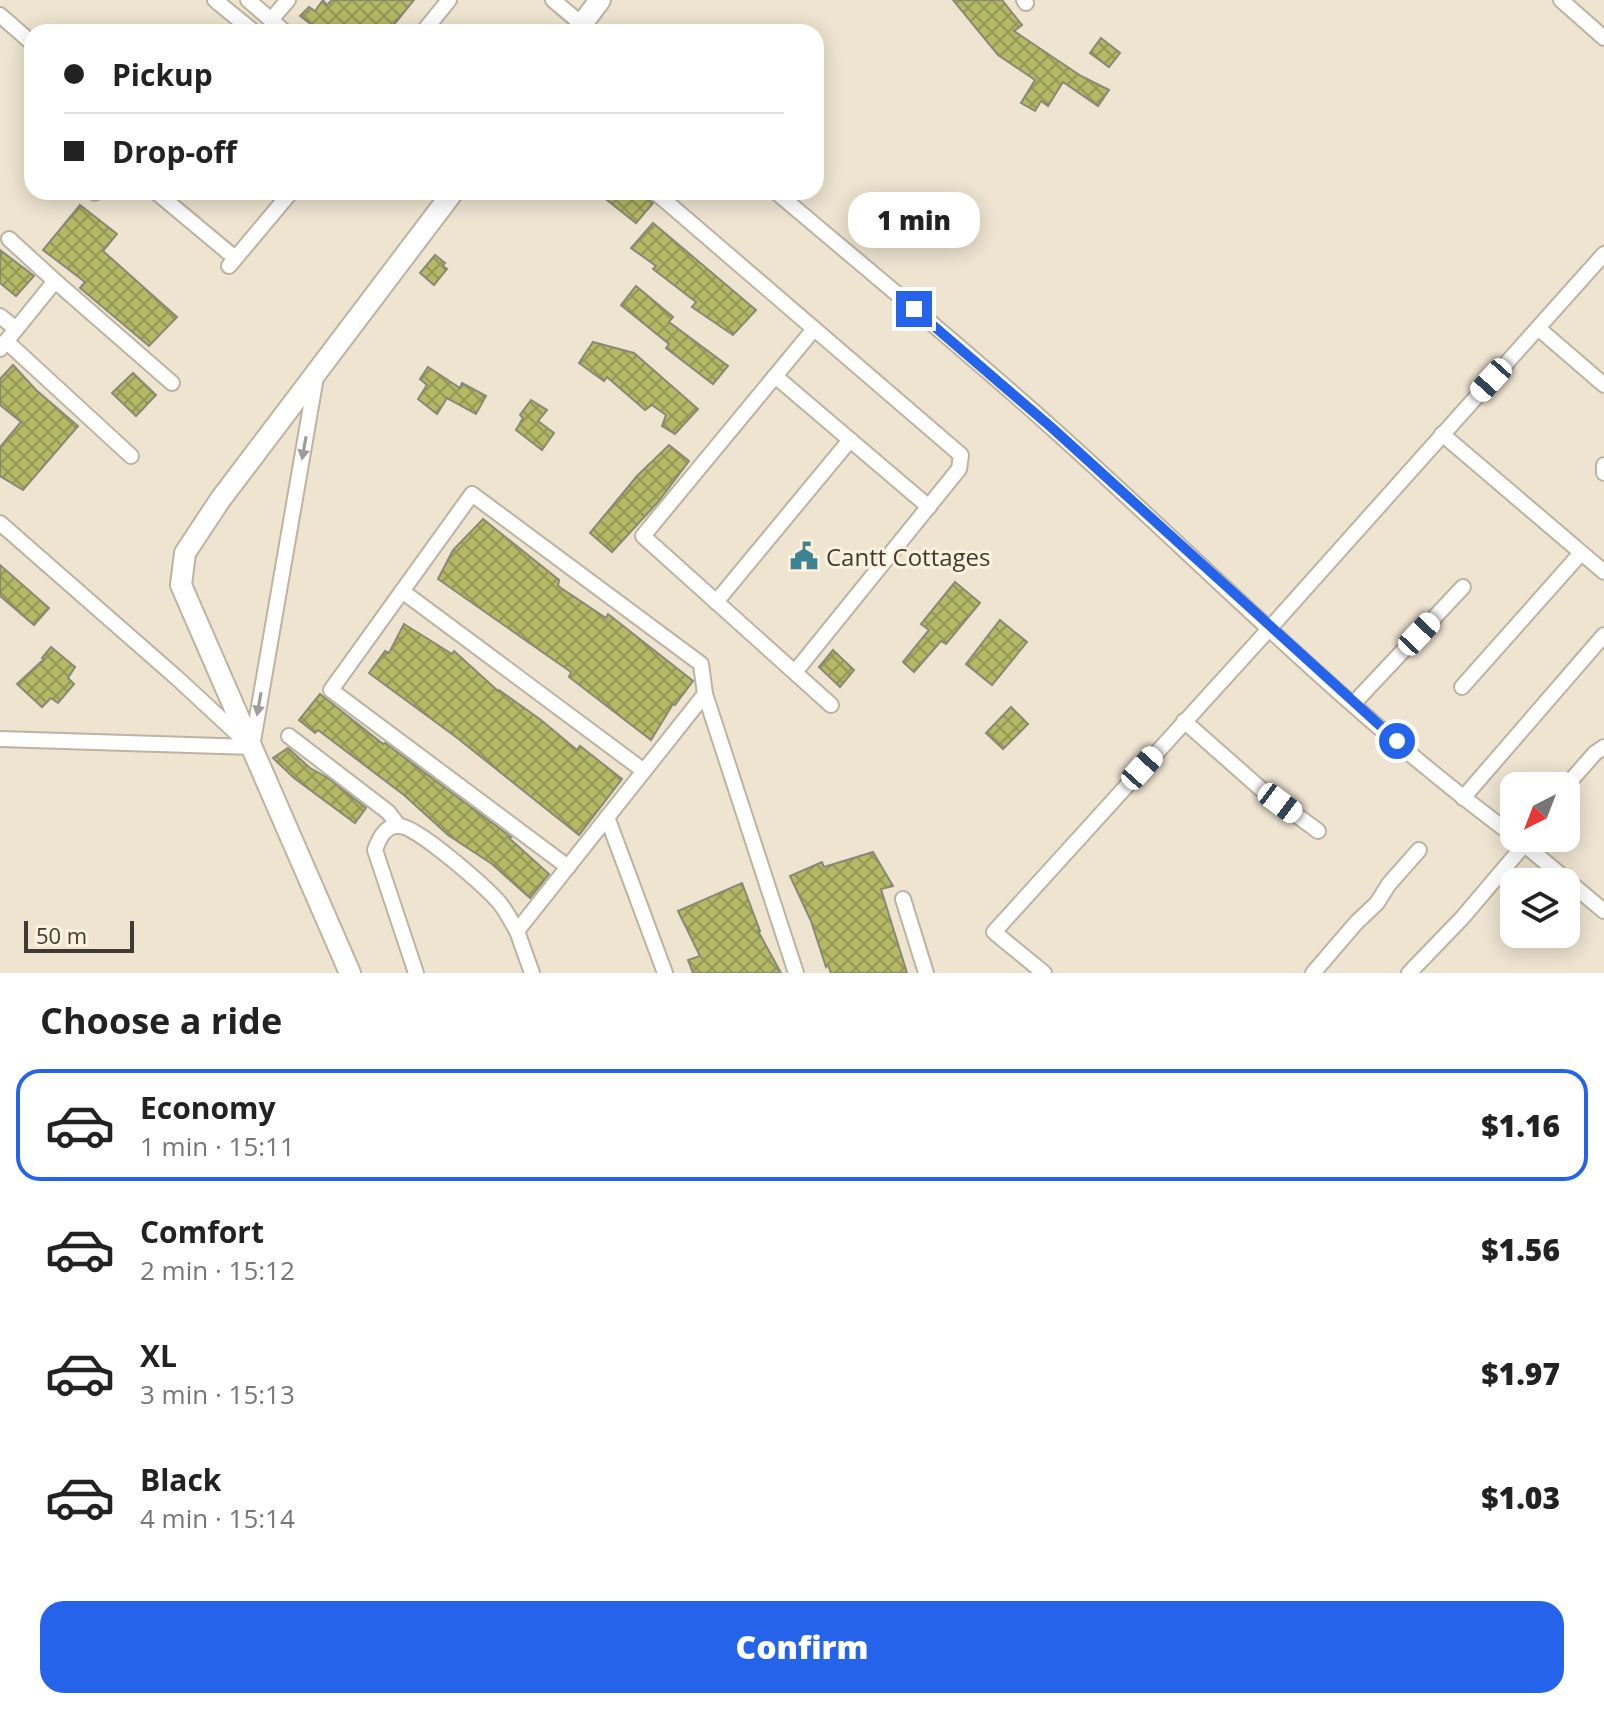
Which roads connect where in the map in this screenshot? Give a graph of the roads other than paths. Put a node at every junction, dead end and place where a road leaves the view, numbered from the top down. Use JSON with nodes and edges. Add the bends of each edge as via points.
{"nodes":[{"id":1,"x":215,"y":0,"type":"edge"},
{"id":2,"x":248,"y":0,"type":"edge"},
{"id":3,"x":288,"y":0,"type":"edge"},
{"id":4,"x":449,"y":0,"type":"edge"},
{"id":5,"x":553,"y":0,"type":"edge"},
{"id":6,"x":600,"y":0,"type":"edge"},
{"id":7,"x":1561,"y":0,"type":"edge"},
{"id":8,"x":0,"y":15,"type":"edge"},
{"id":9,"x":271,"y":20,"type":"junction"},
{"id":10,"x":235,"y":24,"type":"edge"},
{"id":11,"x":276,"y":24,"type":"edge"},
{"id":12,"x":430,"y":24,"type":"edge"},
{"id":13,"x":578,"y":24,"type":"edge"},
{"id":14,"x":586,"y":24,"type":"edge"},
{"id":15,"x":24,"y":36,"type":"edge"},
{"id":16,"x":1604,"y":38,"type":"edge"},
{"id":17,"x":165,"y":200,"type":"edge"},
{"id":18,"x":284,"y":200,"type":"edge"},
{"id":19,"x":442,"y":200,"type":"edge"},
{"id":20,"x":664,"y":200,"type":"edge"},
{"id":21,"x":785,"y":200,"type":"edge"},
{"id":22,"x":9,"y":239,"type":"dead end"},
{"id":23,"x":1604,"y":254,"type":"edge"},
{"id":24,"x":55,"y":281,"type":"junction"},
{"id":25,"x":0,"y":316,"type":"edge"},
{"id":26,"x":1538,"y":328,"type":"junction"},
{"id":27,"x":16,"y":329,"type":"junction"},
{"id":28,"x":814,"y":329,"type":"junction"},
{"id":29,"x":3,"y":345,"type":"edge"},
{"id":30,"x":317,"y":371,"type":"junction"},
{"id":31,"x":775,"y":376,"type":"junction"},
{"id":32,"x":172,"y":383,"type":"dead end"},
{"id":33,"x":1604,"y":385,"type":"edge"},
{"id":34,"x":1442,"y":434,"type":"junction"},
{"id":35,"x":850,"y":440,"type":"junction"},
{"id":36,"x":131,"y":456,"type":"dead end"},
{"id":37,"x":1604,"y":465,"type":"edge"},
{"id":38,"x":1604,"y":473,"type":"edge"},
{"id":39,"x":929,"y":507,"type":"junction"},
{"id":40,"x":0,"y":523,"type":"edge"},
{"id":41,"x":1581,"y":553,"type":"junction"},
{"id":42,"x":1604,"y":572,"type":"edge"},
{"id":43,"x":1463,"y":587,"type":"dead end"},
{"id":44,"x":402,"y":591,"type":"junction"},
{"id":45,"x":716,"y":602,"type":"junction"},
{"id":46,"x":1270,"y":628,"type":"junction"},
{"id":47,"x":1604,"y":635,"type":"edge"},
{"id":48,"x":795,"y":672,"type":"junction"},
{"id":49,"x":1462,"y":687,"type":"dead end"},
{"id":50,"x":705,"y":694,"type":"junction"},
{"id":51,"x":1354,"y":703,"type":"junction"},
{"id":52,"x":831,"y":705,"type":"dead end"},
{"id":53,"x":1184,"y":721,"type":"junction"},
{"id":54,"x":289,"y":736,"type":"dead end"},
{"id":55,"x":0,"y":739,"type":"edge"},
{"id":56,"x":252,"y":747,"type":"junction"},
{"id":57,"x":1604,"y":747,"type":"edge"},
{"id":58,"x":644,"y":771,"type":"junction"},
{"id":59,"x":1578,"y":772,"type":"edge"},
{"id":60,"x":1463,"y":798,"type":"junction"},
{"id":61,"x":607,"y":817,"type":"junction"},
{"id":62,"x":1500,"y":825,"type":"edge"},
{"id":63,"x":399,"y":826,"type":"junction"},
{"id":64,"x":1318,"y":831,"type":"dead end"},
{"id":65,"x":1419,"y":850,"type":"dead end"},
{"id":66,"x":1510,"y":852,"type":"edge"},
{"id":67,"x":1534,"y":852,"type":"edge"},
{"id":68,"x":568,"y":867,"type":"junction"},
{"id":69,"x":903,"y":899,"type":"dead end"},
{"id":70,"x":1604,"y":911,"type":"edge"},
{"id":71,"x":517,"y":931,"type":"junction"},
{"id":72,"x":350,"y":973,"type":"edge"},
{"id":73,"x":416,"y":973,"type":"edge"},
{"id":74,"x":532,"y":973,"type":"edge"},
{"id":75,"x":665,"y":973,"type":"edge"},
{"id":76,"x":796,"y":973,"type":"edge"},
{"id":77,"x":926,"y":973,"type":"edge"},
{"id":78,"x":1044,"y":973,"type":"edge"},
{"id":79,"x":1313,"y":973,"type":"edge"},
{"id":80,"x":1409,"y":973,"type":"edge"}],
"edges":[{"from":1,"to":10,"type":"street"},
{"from":2,"to":9,"type":"street"},
{"from":3,"to":9,"type":"street"},
{"from":4,"to":12,"type":"street"},
{"from":5,"to":13,"type":"street"},
{"from":6,"to":14,"type":"main road"},
{"from":7,"to":16,"type":"street"},
{"from":8,"to":15,"type":"street"},
{"from":9,"to":11,"type":"street"},
{"from":17,"to":18,"type":"street","via":[[232,262]]},
{"from":19,"to":30,"type":"main road"},
{"from":20,"to":28,"type":"street"},
{"from":21,"to":46,"type":"street","via":[[1051,427]]},
{"from":22,"to":24,"type":"street"},
{"from":23,"to":26,"type":"street"},
{"from":24,"to":27,"type":"street"},
{"from":24,"to":32,"type":"street"},
{"from":25,"to":27,"type":"street"},
{"from":26,"to":33,"type":"street"},
{"from":26,"to":34,"type":"street"},
{"from":27,"to":29,"type":"street"},
{"from":28,"to":31,"type":"street"},
{"from":28,"to":39,"type":"street","via":[[961,455],[959,469]]},
{"from":29,"to":36,"type":"street"},
{"from":30,"to":56,"type":"street","one_way":true},
{"from":30,"to":56,"type":"main road","via":[[185,553],[181,585]]},
{"from":31,"to":35,"type":"street"},
{"from":31,"to":45,"type":"street","via":[[643,536]]},
{"from":34,"to":41,"type":"street"},
{"from":34,"to":46,"type":"street"},
{"from":35,"to":39,"type":"street"},
{"from":35,"to":45,"type":"street"},
{"from":37,"to":38,"type":"street"},
{"from":39,"to":48,"type":"street"},
{"from":40,"to":56,"type":"street"},
{"from":41,"to":42,"type":"street"},
{"from":41,"to":49,"type":"street"},
{"from":43,"to":51,"type":"street"},
{"from":44,"to":50,"type":"street","via":[[472,494],[701,664]]},
{"from":44,"to":58,"type":"street"},
{"from":44,"to":68,"type":"street","via":[[331,690]]},
{"from":45,"to":48,"type":"street"},
{"from":46,"to":51,"type":"street"},
{"from":46,"to":53,"type":"street"},
{"from":47,"to":60,"type":"street"},
{"from":48,"to":52,"type":"street"},
{"from":50,"to":58,"type":"street"},
{"from":50,"to":76,"type":"street"},
{"from":51,"to":60,"type":"street"},
{"from":53,"to":64,"type":"street"},
{"from":53,"to":78,"type":"street","via":[[994,932]]},
{"from":54,"to":63,"type":"street"},
{"from":55,"to":56,"type":"street"},
{"from":56,"to":72,"type":"main road"},
{"from":57,"to":59,"type":"street"},
{"from":58,"to":61,"type":"street"},
{"from":60,"to":62,"type":"street"},
{"from":61,"to":68,"type":"street"},
{"from":61,"to":75,"type":"street"},
{"from":63,"to":71,"type":"street","via":[[437,847],[499,901]]},
{"from":63,"to":73,"type":"street","via":[[388,828],[375,850]]},
{"from":65,"to":79,"type":"street"},
{"from":66,"to":80,"type":"street","via":[[1463,917]]},
{"from":67,"to":70,"type":"street"},
{"from":68,"to":71,"type":"street"},
{"from":69,"to":77,"type":"street"},
{"from":71,"to":74,"type":"street"}]}
